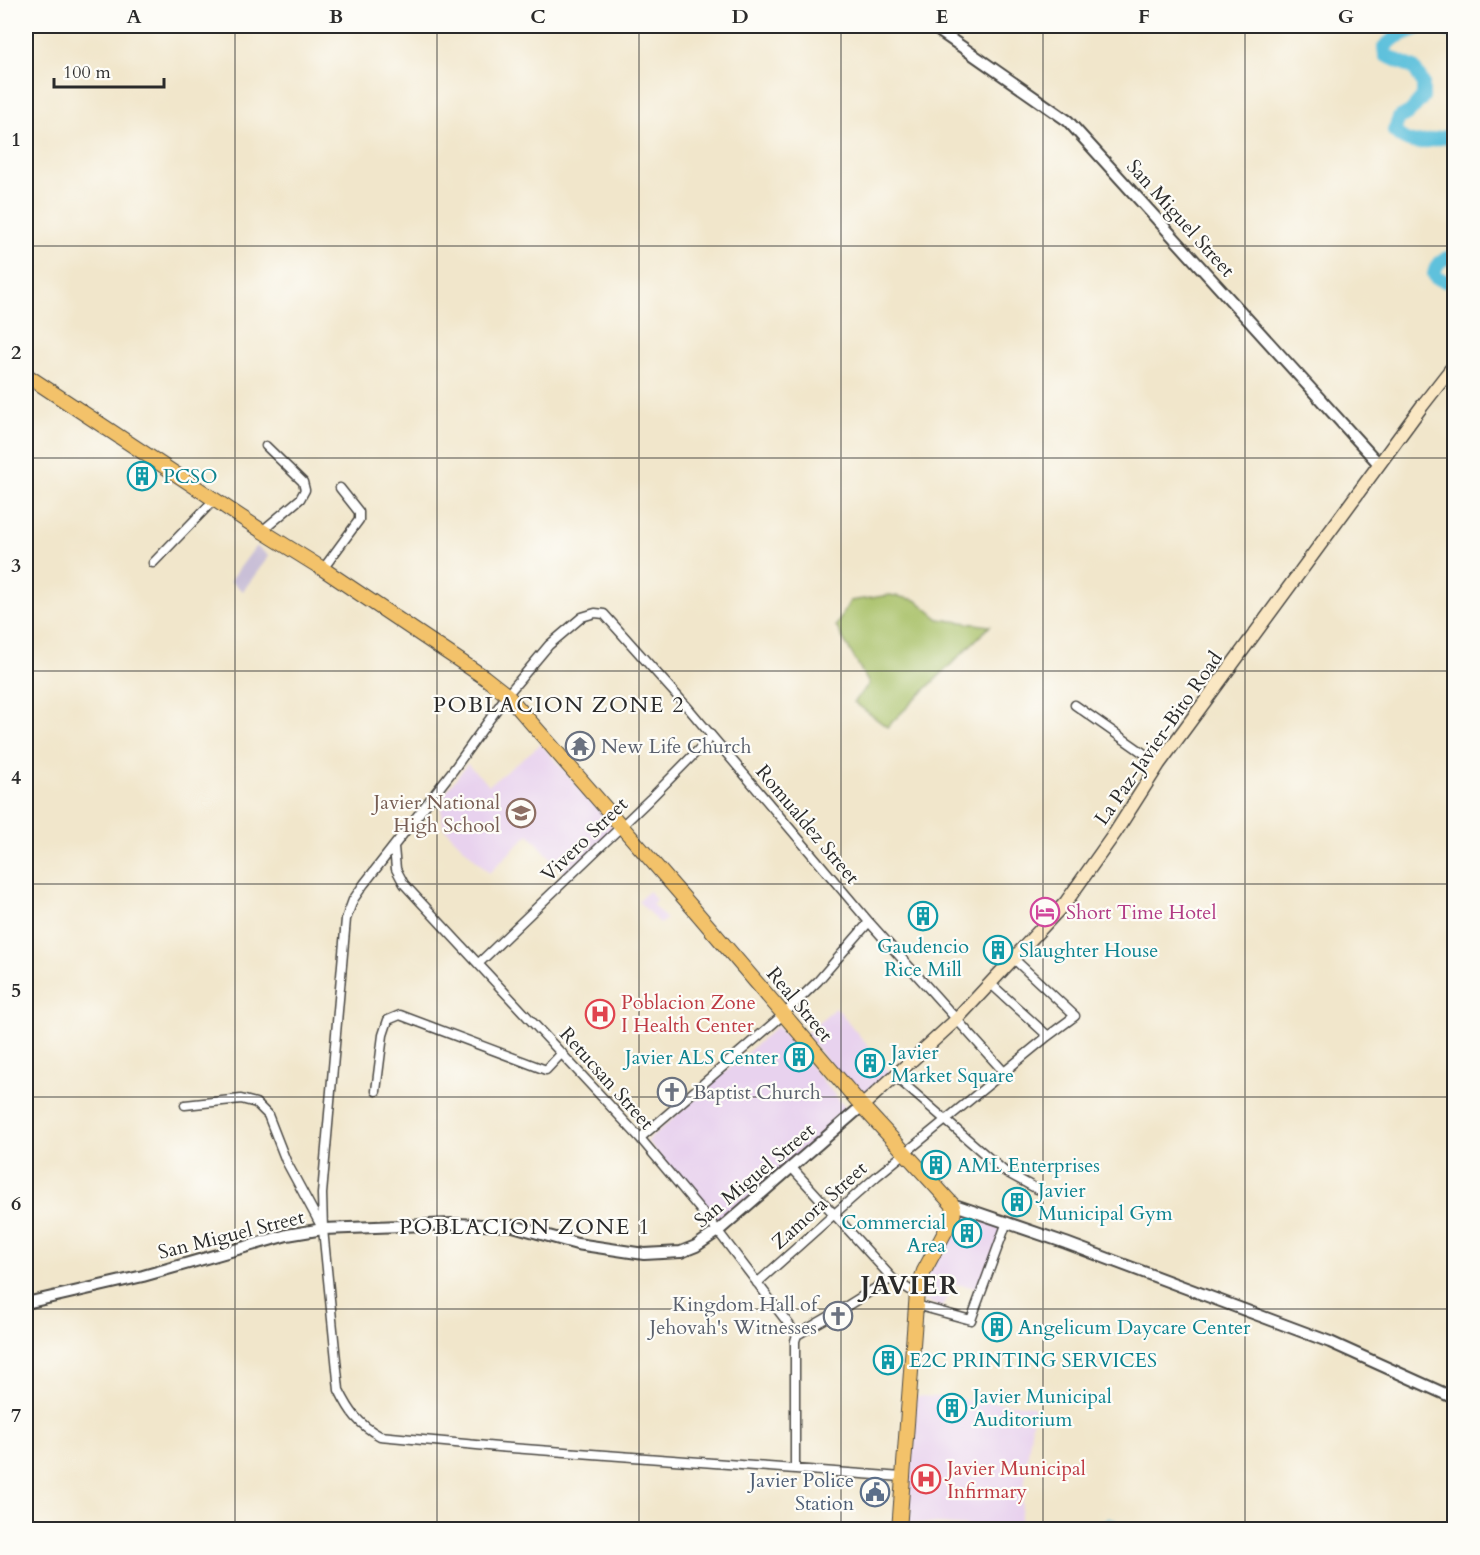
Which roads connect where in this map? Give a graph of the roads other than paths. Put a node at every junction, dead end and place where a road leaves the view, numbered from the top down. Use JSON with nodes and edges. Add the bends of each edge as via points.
{"nodes":[{"id":1,"x":932,"y":26,"type":"edge"},
{"id":2,"x":1455,"y":365,"type":"edge"},
{"id":3,"x":26,"y":375,"type":"edge"},
{"id":4,"x":266,"y":446,"type":"dead end"},
{"id":5,"x":1379,"y":464,"type":"junction"},
{"id":6,"x":340,"y":488,"type":"dead end"},
{"id":7,"x":214,"y":500,"type":"junction"},
{"id":8,"x":262,"y":531,"type":"junction"},
{"id":9,"x":153,"y":563,"type":"dead end"},
{"id":10,"x":323,"y":569,"type":"junction"},
{"id":11,"x":507,"y":695,"type":"junction"},
{"id":12,"x":1076,"y":705,"type":"dead end"},
{"id":13,"x":711,"y":737,"type":"junction"},
{"id":14,"x":1159,"y":764,"type":"junction"},
{"id":15,"x":621,"y":825,"type":"junction"},
{"id":16,"x":394,"y":847,"type":"junction"},
{"id":17,"x":869,"y":922,"type":"junction"},
{"id":18,"x":1014,"y":959,"type":"junction"},
{"id":19,"x":478,"y":963,"type":"junction"},
{"id":20,"x":991,"y":984,"type":"junction"},
{"id":21,"x":783,"y":1015,"type":"junction"},
{"id":22,"x":956,"y":1020,"type":"junction"},
{"id":23,"x":1048,"y":1036,"type":"junction"},
{"id":24,"x":562,"y":1053,"type":"junction"},
{"id":25,"x":1004,"y":1072,"type":"junction"},
{"id":26,"x":896,"y":1077,"type":"junction"},
{"id":27,"x":376,"y":1091,"type":"dead end"},
{"id":28,"x":185,"y":1106,"type":"dead end"},
{"id":29,"x":862,"y":1106,"type":"junction"},
{"id":30,"x":946,"y":1120,"type":"junction"},
{"id":31,"x":640,"y":1138,"type":"junction"},
{"id":32,"x":904,"y":1154,"type":"junction"},
{"id":33,"x":792,"y":1168,"type":"junction"},
{"id":34,"x":1037,"y":1189,"type":"dead end"},
{"id":35,"x":952,"y":1204,"type":"junction"},
{"id":36,"x":834,"y":1214,"type":"junction"},
{"id":37,"x":1007,"y":1222,"type":"junction"},
{"id":38,"x":323,"y":1230,"type":"junction"},
{"id":39,"x":718,"y":1232,"type":"junction"},
{"id":40,"x":892,"y":1278,"type":"junction"},
{"id":41,"x":757,"y":1282,"type":"junction"},
{"id":42,"x":917,"y":1298,"type":"junction"},
{"id":43,"x":26,"y":1303,"type":"edge"},
{"id":44,"x":797,"y":1335,"type":"junction"},
{"id":45,"x":1455,"y":1398,"type":"edge"},
{"id":46,"x":795,"y":1468,"type":"junction"},
{"id":47,"x":902,"y":1477,"type":"junction"},
{"id":48,"x":899,"y":1530,"type":"edge"}],
"edges":[{"from":1,"to":5,"type":"street","name":"San Miguel Street","via":[[1068,121]]},
{"from":2,"to":5,"type":"main road","name":"La Paz-Javier-Bito Road"},
{"from":3,"to":7,"type":"main road","name":"Real Street"},
{"from":4,"to":8,"type":"street","via":[[303,482],[305,490],[300,499]]},
{"from":5,"to":14,"type":"main road","name":"La Paz-Javier-Bito Road"},
{"from":6,"to":10,"type":"street","via":[[360,512],[359,520]]},
{"from":7,"to":8,"type":"main road","name":"Real Street"},
{"from":7,"to":9,"type":"street"},
{"from":8,"to":10,"type":"main road","name":"Real Street"},
{"from":10,"to":11,"type":"main road","name":"Real Street"},
{"from":11,"to":13,"type":"street","name":"Romualdez Street","via":[[549,645],[582,617],[604,614]]},
{"from":11,"to":15,"type":"main road","name":"Real Street"},
{"from":11,"to":16,"type":"street"},
{"from":12,"to":14,"type":"street"},
{"from":13,"to":15,"type":"street","name":"Vivero Street"},
{"from":13,"to":17,"type":"street","name":"Romualdez Street"},
{"from":14,"to":18,"type":"main road","name":"La Paz-Javier-Bito Road","via":[[1072,893]]},
{"from":15,"to":19,"type":"street","name":"Vivero Street"},
{"from":15,"to":21,"type":"main road","name":"Real Street"},
{"from":16,"to":19,"type":"street","name":"Retucsan Street","via":[[396,869],[404,884]]},
{"from":16,"to":38,"type":"street","via":[[353,900],[346,919],[323,1173]]},
{"from":17,"to":21,"type":"street"},
{"from":17,"to":22,"type":"street","name":"Romualdez Street"},
{"from":18,"to":20,"type":"main road","name":"La Paz-Javier-Bito Road"},
{"from":18,"to":23,"type":"street","via":[[1076,1016]]},
{"from":19,"to":24,"type":"street","name":"Retucsan Street"},
{"from":20,"to":22,"type":"main road","name":"La Paz-Javier-Bito Road"},
{"from":20,"to":23,"type":"street"},
{"from":21,"to":29,"type":"main road","name":"Real Street"},
{"from":21,"to":31,"type":"street"},
{"from":22,"to":25,"type":"street","name":"Romualdez Street"},
{"from":22,"to":26,"type":"main road","name":"La Paz-Javier-Bito Road"},
{"from":23,"to":25,"type":"street"},
{"from":24,"to":27,"type":"street","via":[[546,1070],[400,1015],[388,1020],[383,1035]]},
{"from":24,"to":31,"type":"street","name":"Retucsan Street"},
{"from":25,"to":30,"type":"street"},
{"from":26,"to":29,"type":"main road","name":"La Paz-Javier-Bito Road"},
{"from":26,"to":30,"type":"street"},
{"from":28,"to":38,"type":"street","via":[[241,1099],[256,1102],[268,1115],[286,1161]]},
{"from":29,"to":32,"type":"main road","name":"Real Street"},
{"from":29,"to":33,"type":"street","name":"San Miguel Street"},
{"from":30,"to":32,"type":"street","name":"Zamora Street"},
{"from":30,"to":34,"type":"street","via":[[1004,1171]]},
{"from":31,"to":39,"type":"street","name":"Retucsan Street"},
{"from":32,"to":35,"type":"main road","name":"Real Street"},
{"from":32,"to":36,"type":"street","name":"Zamora Street"},
{"from":33,"to":36,"type":"street"},
{"from":33,"to":39,"type":"street","name":"San Miguel Street"},
{"from":35,"to":37,"type":"street"},
{"from":35,"to":42,"type":"main road","via":[[953,1218],[924,1270]]},
{"from":36,"to":40,"type":"street"},
{"from":36,"to":41,"type":"street","name":"Zamora Street"},
{"from":37,"to":42,"type":"street","via":[[971,1320]]},
{"from":37,"to":45,"type":"street","via":[[1330,1342]]},
{"from":38,"to":39,"type":"street","name":"San Miguel Street","via":[[453,1224],[513,1226],[577,1244],[644,1254],[681,1252]]},
{"from":38,"to":43,"type":"street","name":"San Miguel Street","via":[[287,1235],[143,1276]]},
{"from":38,"to":46,"type":"street","via":[[339,1390],[350,1412],[380,1436]]},
{"from":39,"to":41,"type":"street","name":"Retucsan Street"},
{"from":40,"to":42,"type":"street"},
{"from":40,"to":44,"type":"street"},
{"from":41,"to":44,"type":"street","name":"Retucsan Street"},
{"from":42,"to":47,"type":"main road"},
{"from":44,"to":46,"type":"street"},
{"from":46,"to":47,"type":"street"},
{"from":47,"to":48,"type":"main road"}]}
